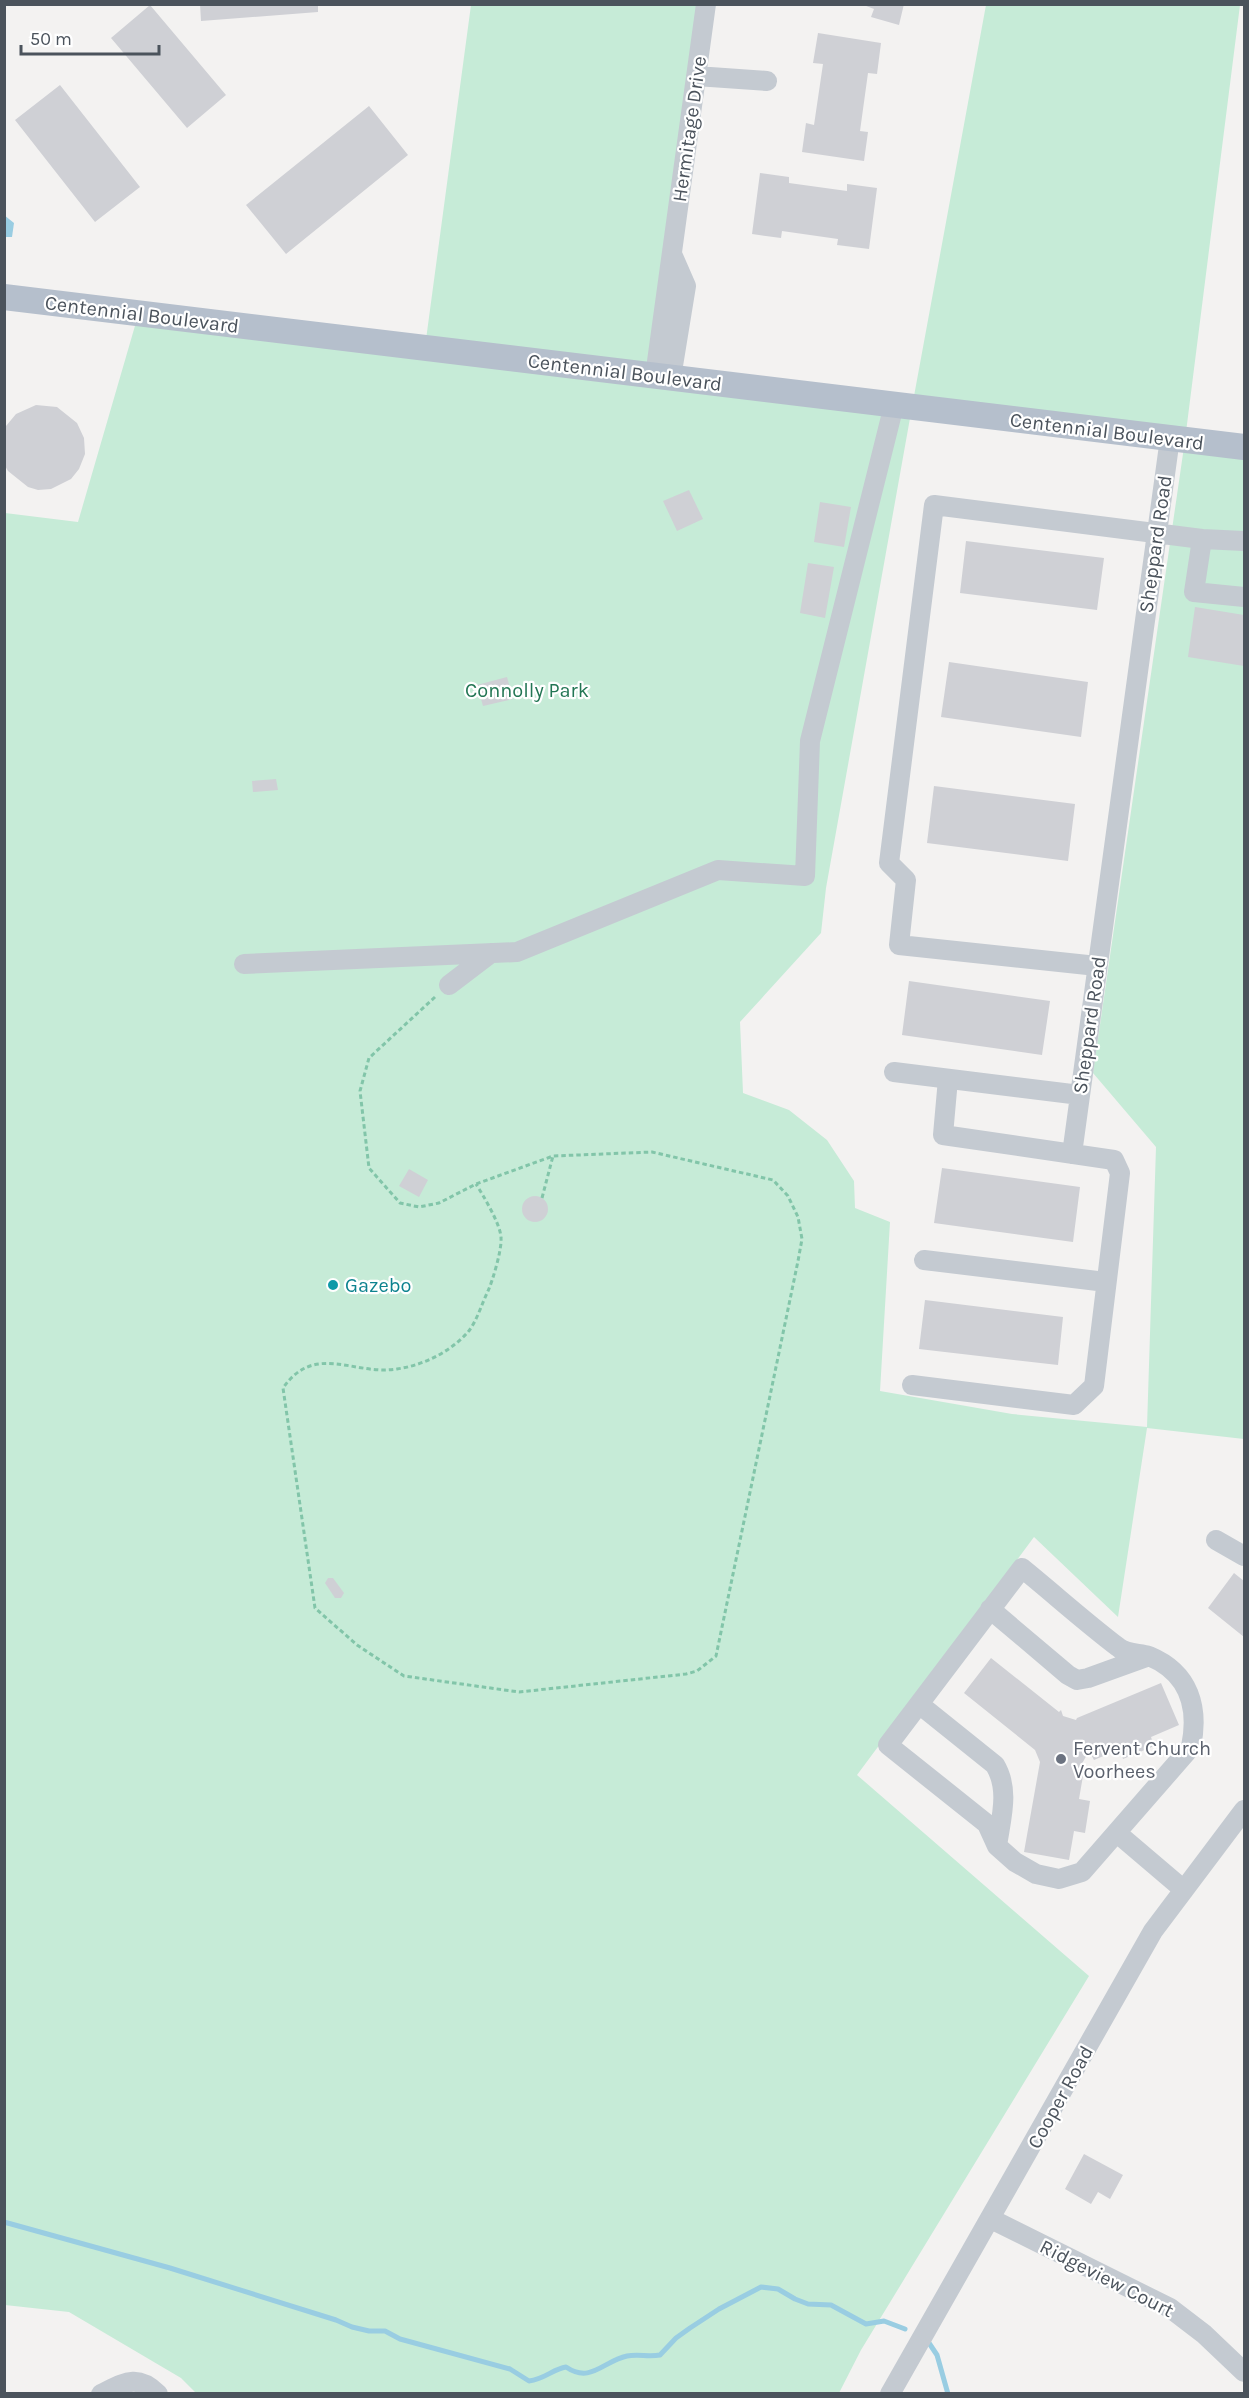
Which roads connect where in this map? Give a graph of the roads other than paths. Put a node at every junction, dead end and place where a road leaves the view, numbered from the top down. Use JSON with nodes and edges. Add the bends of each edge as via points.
{"nodes":[{"id":1,"x":706,"y":4,"type":"edge"},
{"id":2,"x":696,"y":76,"type":"junction"},
{"id":3,"x":767,"y":81,"type":"dead end"},
{"id":4,"x":4,"y":297,"type":"edge"},
{"id":5,"x":663,"y":377,"type":"junction"},
{"id":6,"x":894,"y":405,"type":"junction"},
{"id":7,"x":1170,"y":438,"type":"junction"},
{"id":8,"x":1245,"y":447,"type":"edge"},
{"id":9,"x":1156,"y":533,"type":"junction"},
{"id":10,"x":1202,"y":539,"type":"junction"},
{"id":11,"x":1245,"y":542,"type":"edge"},
{"id":12,"x":1245,"y":597,"type":"edge"},
{"id":13,"x":491,"y":954,"type":"junction"},
{"id":14,"x":244,"y":964,"type":"dead end"},
{"id":15,"x":1097,"y":966,"type":"junction"},
{"id":16,"x":449,"y":985,"type":"road end"},
{"id":17,"x":894,"y":1072,"type":"dead end"},
{"id":18,"x":948,"y":1079,"type":"junction"},
{"id":19,"x":1080,"y":1095,"type":"junction"},
{"id":20,"x":1072,"y":1154,"type":"junction"},
{"id":21,"x":924,"y":1260,"type":"dead end"},
{"id":22,"x":1106,"y":1282,"type":"junction"},
{"id":23,"x":912,"y":1385,"type":"dead end"},
{"id":24,"x":1216,"y":1540,"type":"dead end"},
{"id":25,"x":1245,"y":1556,"type":"edge"},
{"id":26,"x":990,"y":1610,"type":"junction"},
{"id":27,"x":1149,"y":1656,"type":"junction"},
{"id":28,"x":919,"y":1704,"type":"junction"},
{"id":29,"x":1245,"y":1810,"type":"edge"},
{"id":30,"x":1116,"y":1833,"type":"junction"},
{"id":31,"x":998,"y":1846,"type":"junction"},
{"id":32,"x":1184,"y":1890,"type":"junction"},
{"id":33,"x":991,"y":2219,"type":"junction"},
{"id":34,"x":1245,"y":2372,"type":"edge"},
{"id":35,"x":101,"y":2394,"type":"edge"},
{"id":36,"x":158,"y":2394,"type":"edge"},
{"id":37,"x":890,"y":2394,"type":"edge"}],
"edges":[{"from":1,"to":2,"type":"street","name":"Hermitage Drive"},
{"from":2,"to":3,"type":"street"},
{"from":2,"to":5,"type":"street","name":"Hermitage Drive","via":[[672,254],[686,286]]},
{"from":4,"to":5,"type":"main road","name":"Centennial Boulevard"},
{"from":5,"to":6,"type":"main road","name":"Centennial Boulevard"},
{"from":6,"to":7,"type":"main road","name":"Centennial Boulevard"},
{"from":6,"to":13,"type":"street","via":[[810,741],[806,876],[718,870],[517,952]]},
{"from":7,"to":8,"type":"main road","name":"Centennial Boulevard"},
{"from":7,"to":9,"type":"street","name":"Sheppard Road"},
{"from":9,"to":10,"type":"street"},
{"from":9,"to":15,"type":"street","name":"Sheppard Road"},
{"from":9,"to":15,"type":"street","via":[[934,505],[889,863],[906,880],[899,945]]},
{"from":10,"to":11,"type":"street"},
{"from":10,"to":12,"type":"street","via":[[1194,592]]},
{"from":13,"to":14,"type":"street"},
{"from":13,"to":16,"type":"street"},
{"from":15,"to":19,"type":"street","name":"Sheppard Road"},
{"from":17,"to":18,"type":"street"},
{"from":18,"to":19,"type":"street"},
{"from":18,"to":20,"type":"street","via":[[943,1135]]},
{"from":19,"to":20,"type":"street","name":"Sheppard Road"},
{"from":20,"to":22,"type":"street","via":[[1114,1160],[1120,1173]]},
{"from":21,"to":22,"type":"street"},
{"from":22,"to":23,"type":"street","via":[[1094,1386],[1074,1405]]},
{"from":24,"to":25,"type":"street"},
{"from":26,"to":27,"type":"street","via":[[1077,1680]]},
{"from":26,"to":27,"type":"street","via":[[1022,1568],[1121,1650]]},
{"from":26,"to":28,"type":"street"},
{"from":27,"to":30,"type":"street","via":[[1168,1667],[1183,1683],[1193,1703],[1195,1726],[1191,1747]]},
{"from":28,"to":31,"type":"street","via":[[995,1765],[1002,1775],[1005,1788]]},
{"from":28,"to":31,"type":"street","via":[[888,1745],[987,1824]]},
{"from":29,"to":32,"type":"street","name":"Cooper Road"},
{"from":30,"to":31,"type":"street","via":[[1082,1872],[1059,1879],[1036,1874]]},
{"from":30,"to":32,"type":"street"},
{"from":32,"to":33,"type":"street","name":"Cooper Road","via":[[1153,1931]]},
{"from":33,"to":34,"type":"street","name":"Ridgeview Court","via":[[1170,2308]]},
{"from":33,"to":37,"type":"street","name":"Cooper Road"},
{"from":35,"to":36,"type":"street","via":[[128,2380],[148,2384]]}]}
